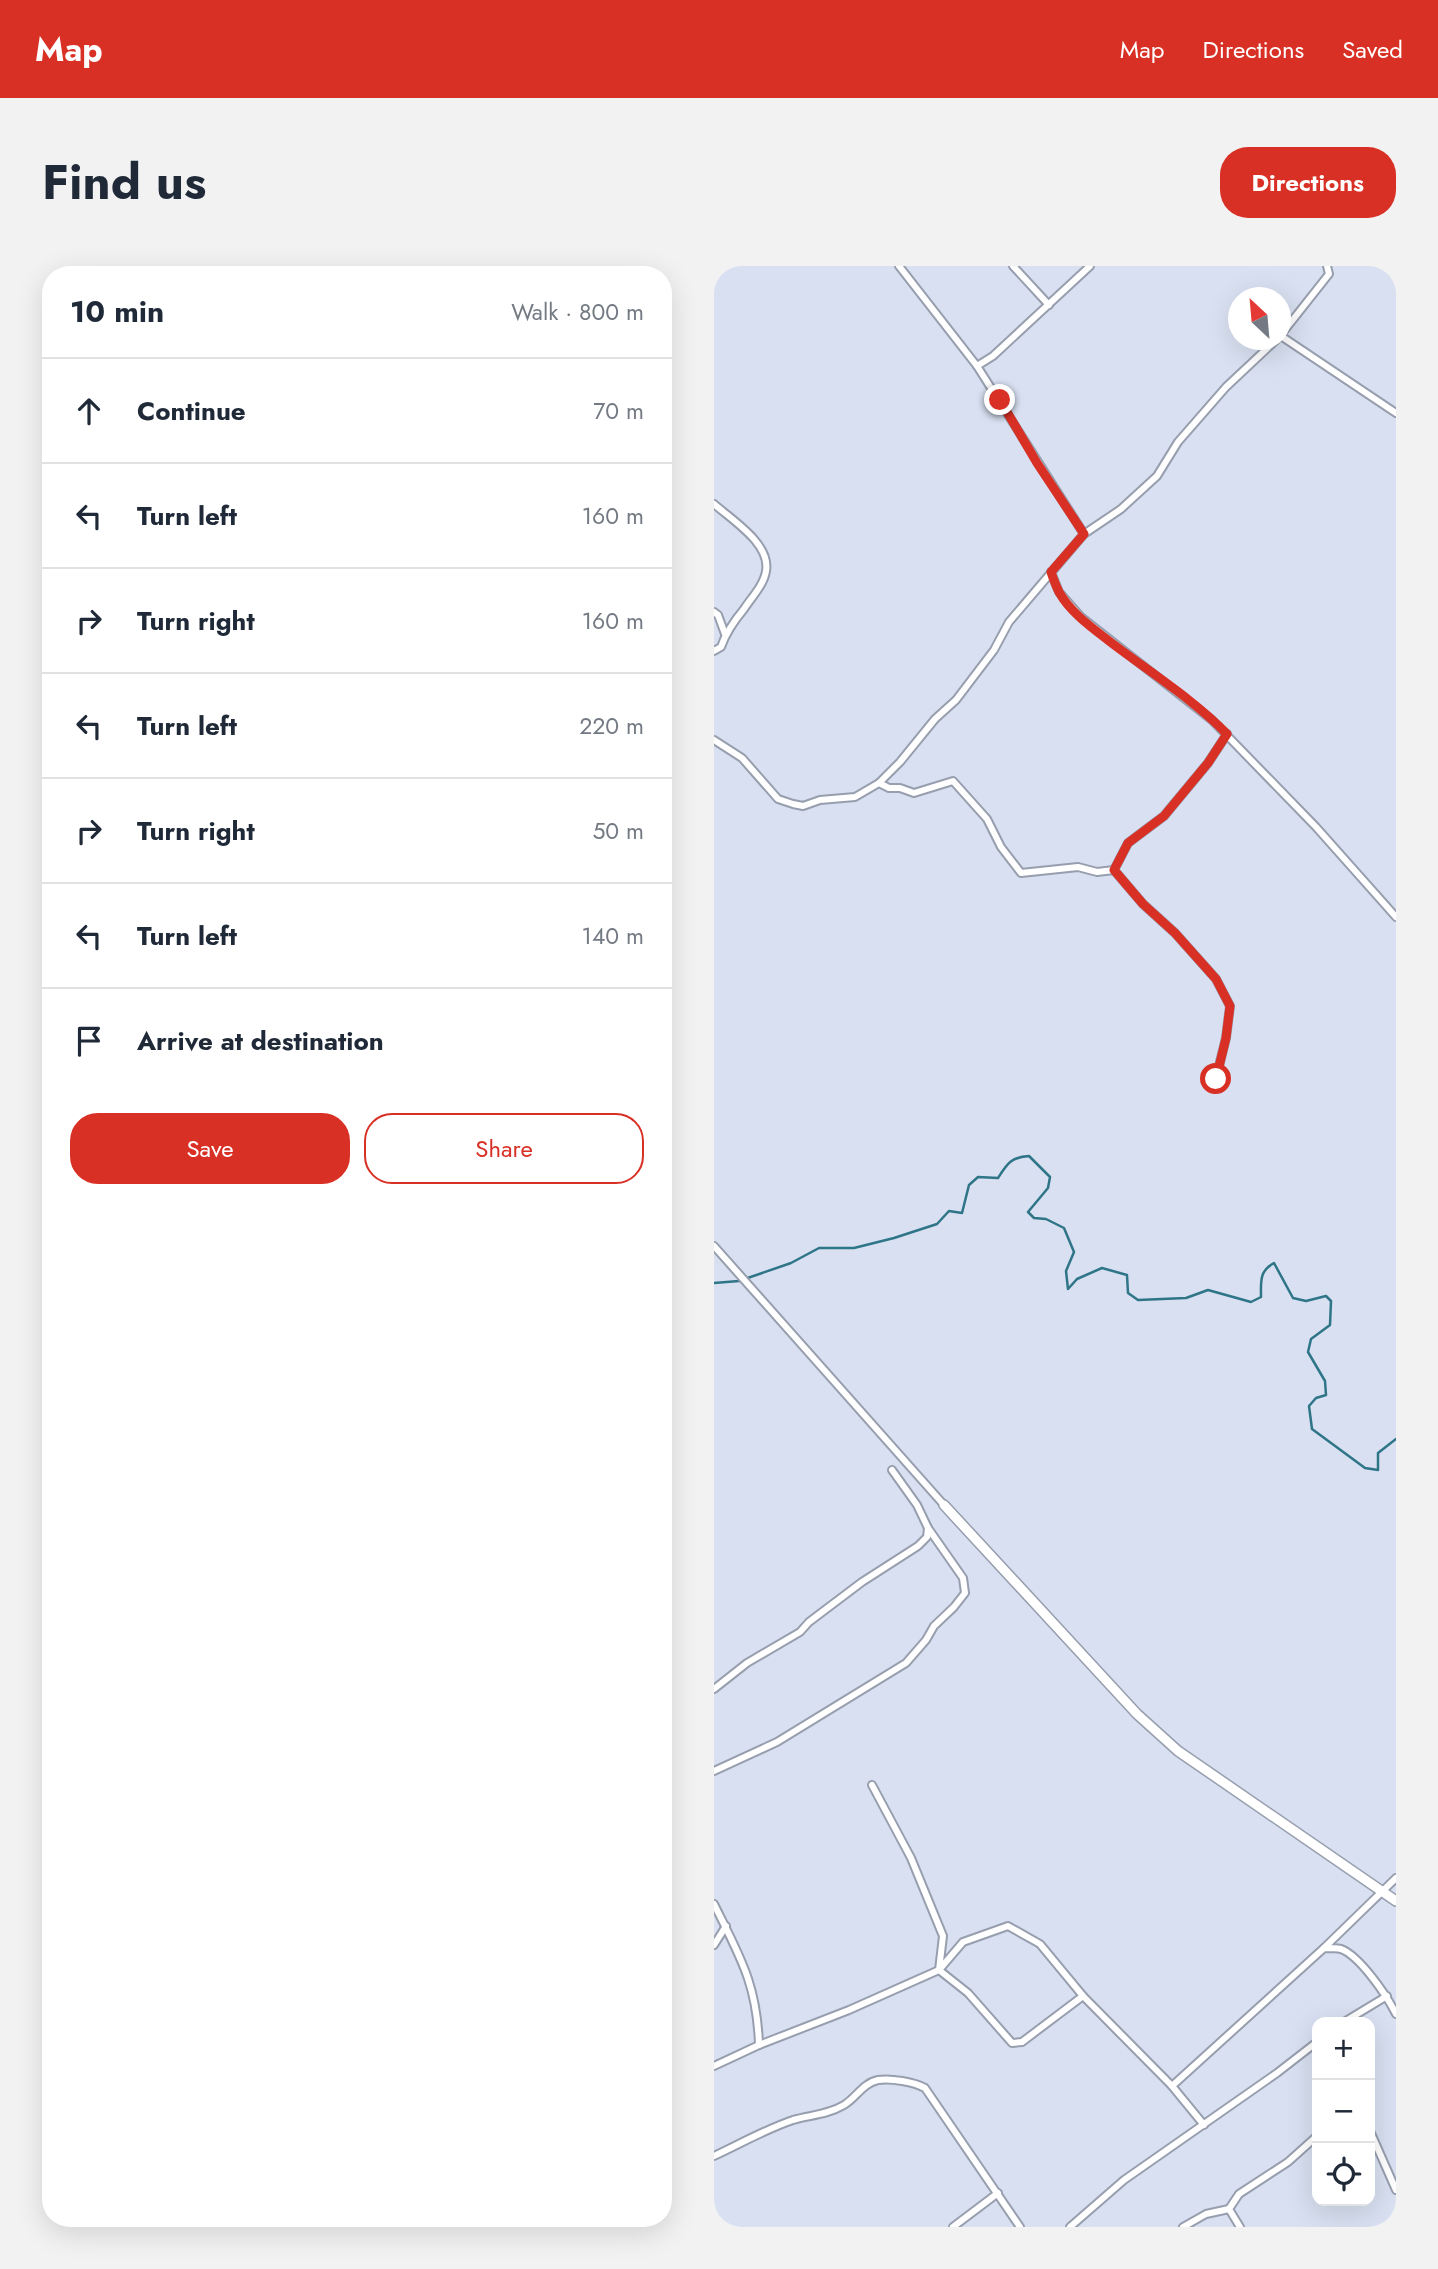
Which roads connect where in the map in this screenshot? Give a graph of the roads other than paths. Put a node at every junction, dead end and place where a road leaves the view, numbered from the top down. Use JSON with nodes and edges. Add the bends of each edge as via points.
{"nodes":[{"id":1,"x":899,"y":266,"type":"edge"},
{"id":2,"x":1013,"y":266,"type":"edge"},
{"id":3,"x":1090,"y":266,"type":"edge"},
{"id":4,"x":1327,"y":266,"type":"edge"},
{"id":5,"x":1049,"y":305,"type":"junction"},
{"id":6,"x":1291,"y":322,"type":"edge"},
{"id":7,"x":1291,"y":345,"type":"edge"},
{"id":8,"x":1265,"y":350,"type":"edge"},
{"id":9,"x":977,"y":366,"type":"junction"},
{"id":10,"x":1396,"y":413,"type":"edge"},
{"id":11,"x":714,"y":504,"type":"edge"},
{"id":12,"x":1084,"y":534,"type":"junction"},
{"id":13,"x":1051,"y":572,"type":"junction"},
{"id":14,"x":714,"y":612,"type":"edge"},
{"id":15,"x":725,"y":634,"type":"junction"},
{"id":16,"x":714,"y":651,"type":"edge"},
{"id":17,"x":1227,"y":734,"type":"junction"},
{"id":18,"x":714,"y":740,"type":"edge"},
{"id":19,"x":879,"y":783,"type":"junction"},
{"id":20,"x":1114,"y":870,"type":"junction"},
{"id":21,"x":1396,"y":918,"type":"edge"},
{"id":22,"x":1216,"y":1079,"type":"dead end"},
{"id":23,"x":714,"y":1246,"type":"edge"},
{"id":24,"x":892,"y":1470,"type":"dead end"},
{"id":25,"x":943,"y":1503,"type":"joint"},
{"id":26,"x":928,"y":1528,"type":"junction"},
{"id":27,"x":714,"y":1689,"type":"edge"},
{"id":28,"x":714,"y":1771,"type":"edge"},
{"id":29,"x":872,"y":1785,"type":"dead end"},
{"id":30,"x":1396,"y":1878,"type":"edge"},
{"id":31,"x":1382,"y":1891,"type":"junction"},
{"id":32,"x":1396,"y":1901,"type":"edge"},
{"id":33,"x":714,"y":1904,"type":"edge"},
{"id":34,"x":726,"y":1926,"type":"junction"},
{"id":35,"x":714,"y":1945,"type":"edge"},
{"id":36,"x":1324,"y":1948,"type":"junction"},
{"id":37,"x":939,"y":1970,"type":"junction"},
{"id":38,"x":1083,"y":1996,"type":"junction"},
{"id":39,"x":1387,"y":1996,"type":"junction"},
{"id":40,"x":1396,"y":2014,"type":"edge"},
{"id":41,"x":1352,"y":2017,"type":"edge"},
{"id":42,"x":759,"y":2045,"type":"junction"},
{"id":43,"x":1312,"y":2046,"type":"edge"},
{"id":44,"x":714,"y":2066,"type":"edge"},
{"id":45,"x":1172,"y":2086,"type":"junction"},
{"id":46,"x":1204,"y":2125,"type":"junction"},
{"id":47,"x":1312,"y":2140,"type":"edge"},
{"id":48,"x":1375,"y":2142,"type":"edge"},
{"id":49,"x":714,"y":2156,"type":"edge"},
{"id":50,"x":1396,"y":2190,"type":"edge"},
{"id":51,"x":999,"y":2193,"type":"junction"},
{"id":52,"x":1229,"y":2209,"type":"junction"},
{"id":53,"x":953,"y":2227,"type":"edge"},
{"id":54,"x":1020,"y":2227,"type":"edge"},
{"id":55,"x":1070,"y":2227,"type":"edge"},
{"id":56,"x":1183,"y":2227,"type":"edge"},
{"id":57,"x":1240,"y":2227,"type":"edge"}],
"edges":[{"from":1,"to":9,"type":"street"},
{"from":2,"to":5,"type":"street"},
{"from":3,"to":5,"type":"street"},
{"from":4,"to":6,"type":"street","via":[[1329,274]]},
{"from":5,"to":9,"type":"street"},
{"from":7,"to":10,"type":"street"},
{"from":8,"to":12,"type":"street","via":[[1186,432],[1157,476]]},
{"from":9,"to":12,"type":"street"},
{"from":11,"to":15,"type":"street","via":[[760,546],[767,563],[760,586]]},
{"from":12,"to":13,"type":"street"},
{"from":13,"to":17,"type":"street","via":[[1059,592],[1081,617]]},
{"from":13,"to":19,"type":"street","via":[[1009,622],[956,700]]},
{"from":14,"to":15,"type":"street"},
{"from":15,"to":16,"type":"street","via":[[721,647]]},
{"from":17,"to":20,"type":"street","via":[[1164,816],[1128,843]]},
{"from":17,"to":21,"type":"street"},
{"from":18,"to":19,"type":"street","via":[[742,758],[772,793],[793,804],[855,797]]},
{"from":19,"to":20,"type":"street","via":[[914,793],[953,781],[987,818],[1021,873],[1079,867]]},
{"from":20,"to":22,"type":"street","via":[[1216,979],[1230,1006]]},
{"from":23,"to":25,"type":"street"},
{"from":24,"to":26,"type":"street"},
{"from":25,"to":31,"type":"street","via":[[1137,1714],[1168,1741]]},
{"from":26,"to":27,"type":"street","via":[[918,1546]]},
{"from":26,"to":28,"type":"street","via":[[963,1578],[965,1593],[906,1663],[777,1742]]},
{"from":29,"to":37,"type":"street","via":[[911,1858],[943,1937]]},
{"from":30,"to":31,"type":"street"},
{"from":31,"to":32,"type":"street"},
{"from":31,"to":36,"type":"street"},
{"from":33,"to":34,"type":"street"},
{"from":34,"to":35,"type":"street"},
{"from":34,"to":42,"type":"street","via":[[749,1975],[758,2013]]},
{"from":36,"to":39,"type":"street","via":[[1341,1949],[1354,1958]]},
{"from":36,"to":45,"type":"street"},
{"from":37,"to":38,"type":"street","via":[[963,1942],[1008,1926],[1040,1944]]},
{"from":37,"to":38,"type":"street","via":[[968,1993],[1012,2043],[1022,2042]]},
{"from":37,"to":42,"type":"street"},
{"from":38,"to":45,"type":"street"},
{"from":39,"to":40,"type":"street"},
{"from":39,"to":41,"type":"street"},
{"from":42,"to":44,"type":"street"},
{"from":43,"to":46,"type":"street"},
{"from":45,"to":46,"type":"street"},
{"from":46,"to":55,"type":"street","via":[[1124,2180]]},
{"from":47,"to":52,"type":"street","via":[[1298,2155],[1239,2194]]},
{"from":48,"to":50,"type":"street"},
{"from":49,"to":51,"type":"street","via":[[794,2120],[844,2105],[877,2080],[917,2084],[925,2088]]},
{"from":51,"to":53,"type":"street"},
{"from":51,"to":54,"type":"street"},
{"from":52,"to":56,"type":"street","via":[[1206,2214]]},
{"from":52,"to":57,"type":"street"}]}
